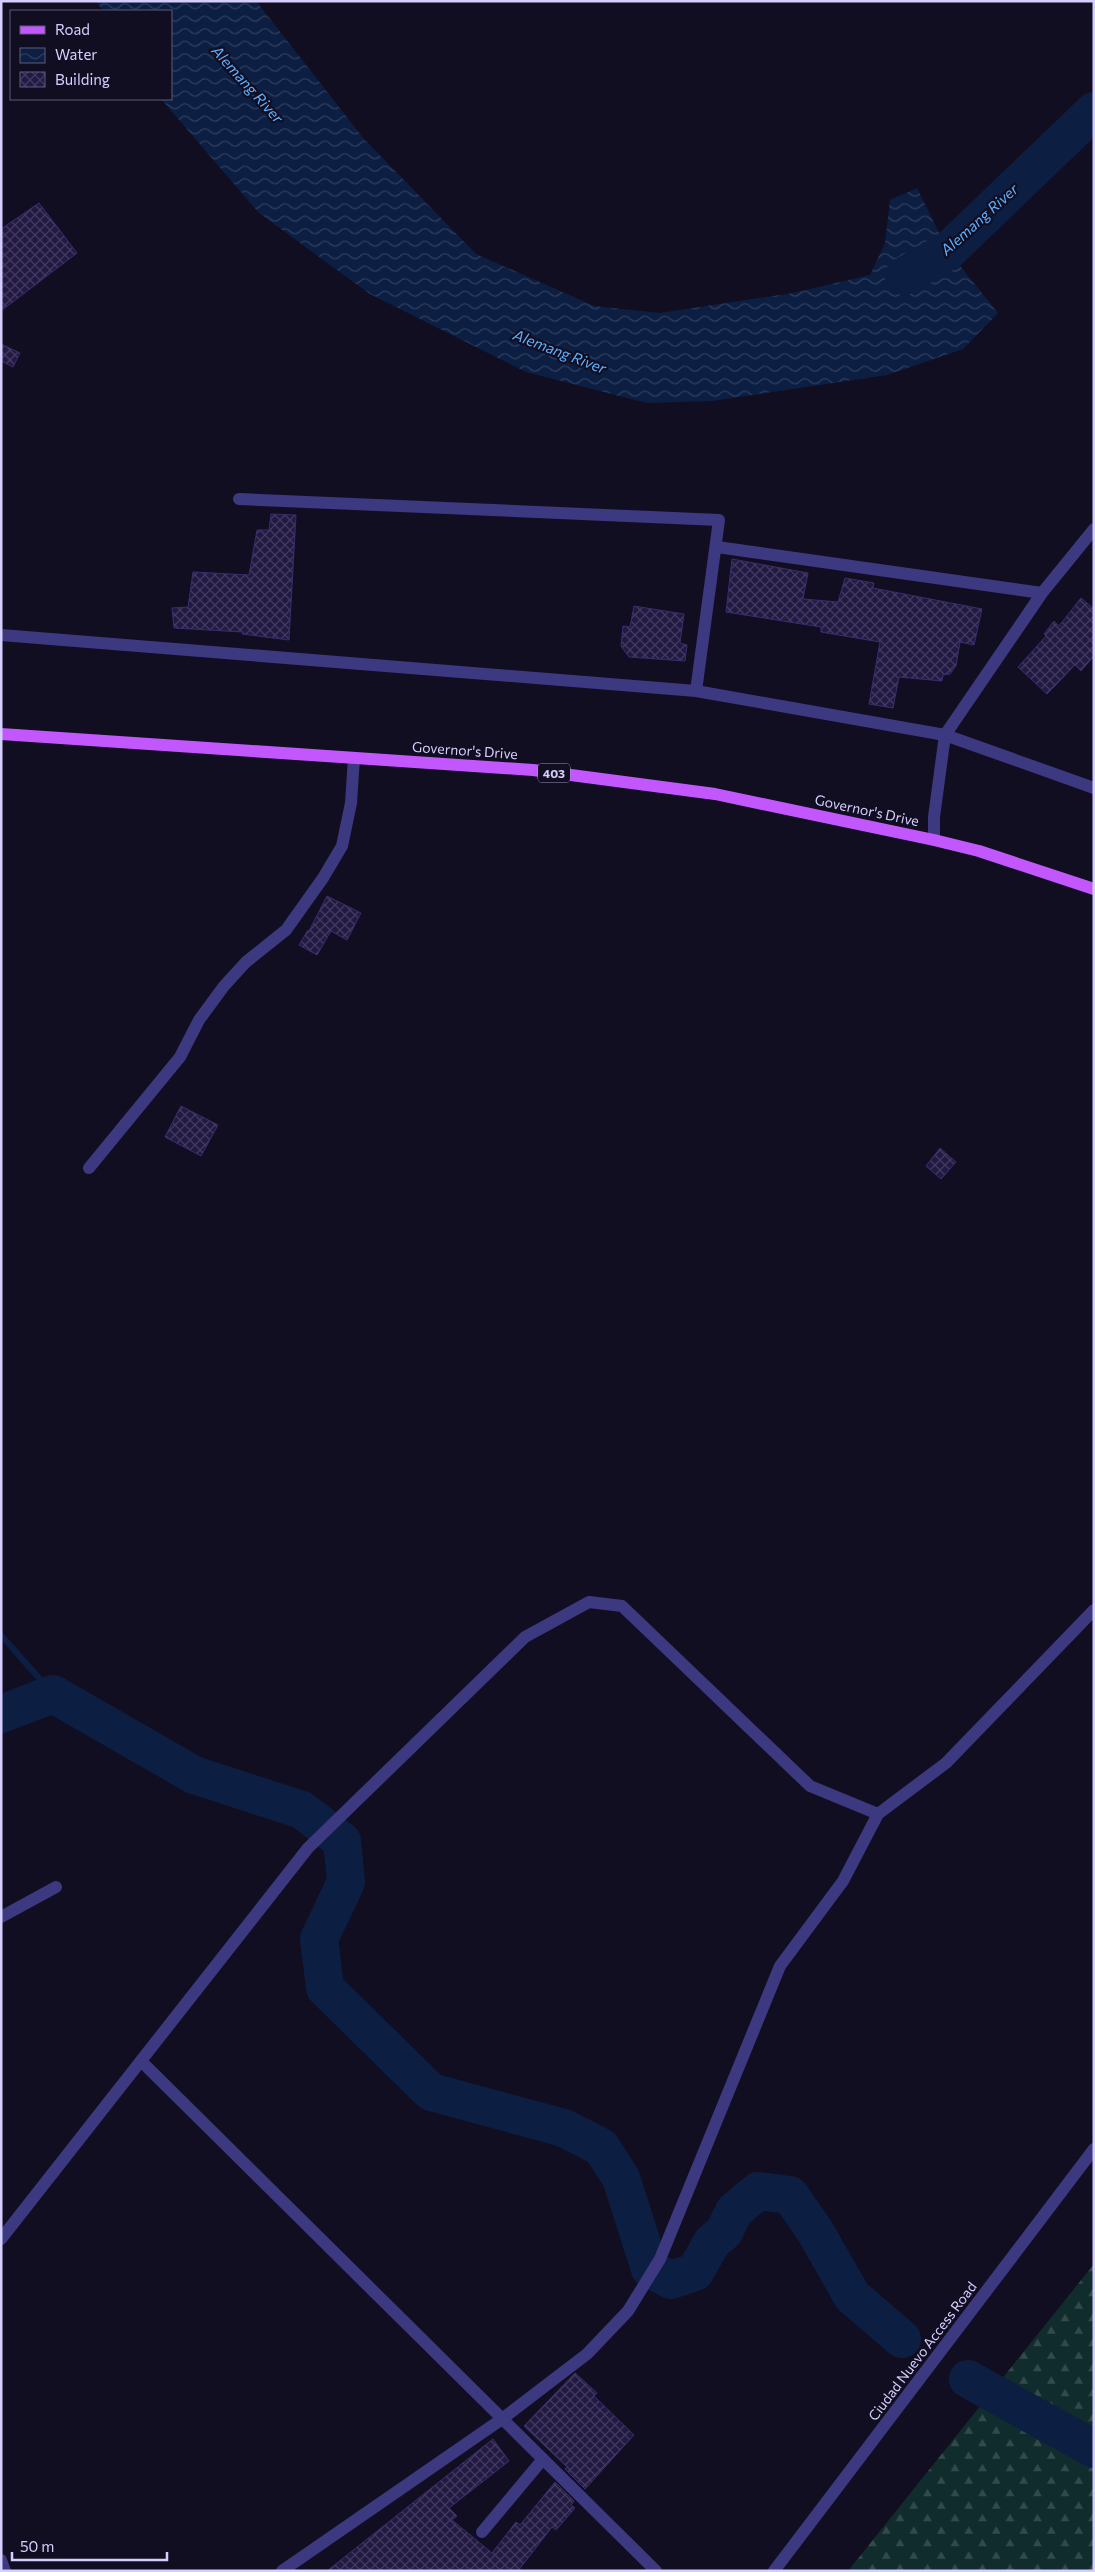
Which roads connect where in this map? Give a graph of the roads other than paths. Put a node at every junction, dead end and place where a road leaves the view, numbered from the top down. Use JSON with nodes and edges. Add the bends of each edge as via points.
{"nodes":[{"id":1,"x":239,"y":498,"type":"dead end"},
{"id":2,"x":1094,"y":529,"type":"edge"},
{"id":3,"x":716,"y":548,"type":"junction"},
{"id":4,"x":1042,"y":593,"type":"junction"},
{"id":5,"x":1,"y":635,"type":"edge"},
{"id":6,"x":696,"y":691,"type":"junction"},
{"id":7,"x":1,"y":734,"type":"edge"},
{"id":8,"x":945,"y":735,"type":"junction"},
{"id":9,"x":354,"y":758,"type":"junction"},
{"id":10,"x":1092,"y":784,"type":"edge"},
{"id":11,"x":934,"y":840,"type":"junction"},
{"id":12,"x":1094,"y":889,"type":"edge"},
{"id":13,"x":90,"y":1168,"type":"dead end"},
{"id":14,"x":1094,"y":1610,"type":"edge"},
{"id":15,"x":878,"y":1814,"type":"junction"},
{"id":16,"x":56,"y":1887,"type":"dead end"},
{"id":17,"x":1,"y":1917,"type":"edge"},
{"id":18,"x":141,"y":2061,"type":"junction"},
{"id":19,"x":1094,"y":2149,"type":"edge"},
{"id":20,"x":1,"y":2239,"type":"edge"},
{"id":21,"x":502,"y":2419,"type":"junction"},
{"id":22,"x":543,"y":2459,"type":"junction"},
{"id":23,"x":482,"y":2532,"type":"dead end"},
{"id":24,"x":1,"y":2560,"type":"edge"},
{"id":25,"x":5,"y":2571,"type":"edge"},
{"id":26,"x":282,"y":2571,"type":"edge"},
{"id":27,"x":656,"y":2571,"type":"edge"},
{"id":28,"x":774,"y":2571,"type":"edge"}],
"edges":[{"from":1,"to":3,"type":"street","via":[[719,520]]},
{"from":2,"to":4,"type":"street"},
{"from":3,"to":4,"type":"street"},
{"from":3,"to":6,"type":"street"},
{"from":4,"to":8,"type":"street"},
{"from":5,"to":6,"type":"street"},
{"from":6,"to":8,"type":"street"},
{"from":7,"to":9,"type":"main road","name":"Governor's Drive","number":"403"},
{"from":8,"to":10,"type":"street"},
{"from":8,"to":11,"type":"street"},
{"from":9,"to":11,"type":"main road","name":"Governor's Drive","number":"403","via":[[533,770],[715,794]]},
{"from":9,"to":13,"type":"street","via":[[351,803],[342,846],[322,878],[286,930],[246,962],[224,986],[199,1020],[180,1057]]},
{"from":11,"to":12,"type":"main road","name":"Governor's Drive","number":"403","via":[[979,851]]},
{"from":14,"to":15,"type":"street","via":[[946,1762]]},
{"from":15,"to":18,"type":"street","via":[[810,1786],[622,1606],[589,1602],[525,1637],[343,1812],[308,1848]]},
{"from":15,"to":21,"type":"street","via":[[843,1881],[780,1966],[660,2259],[651,2274],[628,2311],[588,2354]]},
{"from":16,"to":17,"type":"street"},
{"from":18,"to":20,"type":"street"},
{"from":18,"to":21,"type":"street"},
{"from":19,"to":28,"type":"street","name":"Ciudad Nuevo Access Road"},
{"from":21,"to":22,"type":"street"},
{"from":21,"to":26,"type":"street"},
{"from":22,"to":23,"type":"street"},
{"from":22,"to":27,"type":"street"},
{"from":24,"to":25,"type":"street"}]}
